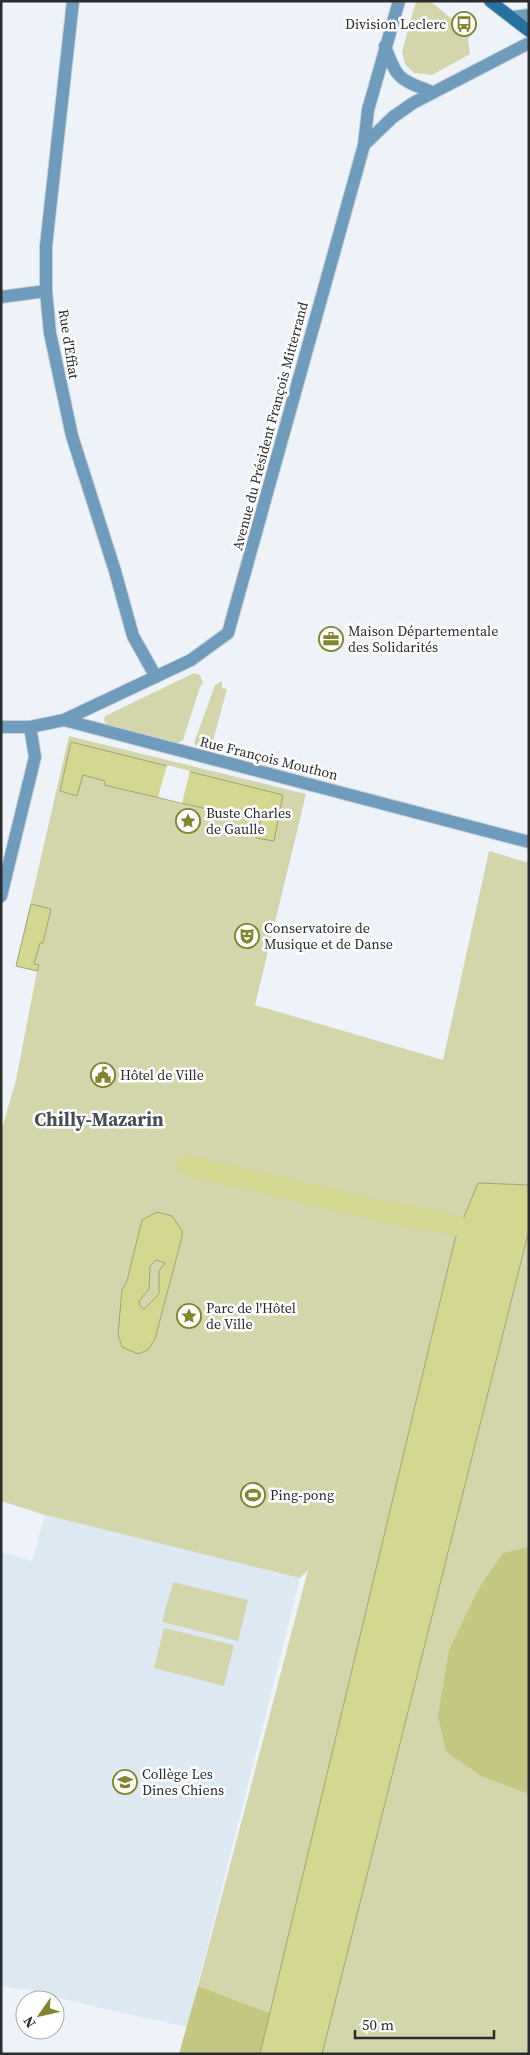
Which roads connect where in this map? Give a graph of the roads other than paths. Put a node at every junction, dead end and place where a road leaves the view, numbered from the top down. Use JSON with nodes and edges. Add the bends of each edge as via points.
{"nodes":[{"id":1,"x":73,"y":1,"type":"edge"},
{"id":2,"x":399,"y":1,"type":"edge"},
{"id":3,"x":490,"y":1,"type":"edge"},
{"id":4,"x":529,"y":15,"type":"edge"},
{"id":5,"x":513,"y":17,"type":"junction"},
{"id":6,"x":529,"y":31,"type":"edge"},
{"id":7,"x":529,"y":43,"type":"edge"},
{"id":8,"x":385,"y":46,"type":"junction"},
{"id":9,"x":432,"y":92,"type":"junction"},
{"id":10,"x":364,"y":145,"type":"junction"},
{"id":11,"x":46,"y":291,"type":"junction"},
{"id":12,"x":1,"y":297,"type":"edge"},
{"id":13,"x":156,"y":676,"type":"junction"},
{"id":14,"x":64,"y":720,"type":"junction"},
{"id":15,"x":30,"y":727,"type":"junction"},
{"id":16,"x":1,"y":728,"type":"edge"},
{"id":17,"x":529,"y":842,"type":"edge"},
{"id":18,"x":1,"y":896,"type":"edge"}],
"edges":[{"from":1,"to":11,"type":"street","name":"Rue d'Effiat","via":[[46,246]]},
{"from":2,"to":8,"type":"street","name":"Avenue du Président François Mitterrand"},
{"from":3,"to":5,"type":"main road"},
{"from":4,"to":5,"type":"street"},
{"from":5,"to":6,"type":"main road"},
{"from":7,"to":9,"type":"street"},
{"from":8,"to":9,"type":"street","via":[[394,71],[402,80]]},
{"from":8,"to":10,"type":"street","name":"Avenue du Président François Mitterrand","via":[[368,110]]},
{"from":9,"to":10,"type":"street","via":[[393,117]]},
{"from":10,"to":13,"type":"street","name":"Avenue du Président François Mitterrand","via":[[228,633],[191,660]]},
{"from":11,"to":12,"type":"street"},
{"from":11,"to":13,"type":"street","name":"Rue d'Effiat","via":[[50,333],[68,417],[133,636]]},
{"from":13,"to":14,"type":"street","name":"Avenue du Président François Mitterrand"},
{"from":14,"to":15,"type":"street","name":"Rue François Mouthon"},
{"from":14,"to":17,"type":"street","name":"Rue François Mouthon"},
{"from":15,"to":16,"type":"street","name":"Rue François Mouthon"},
{"from":15,"to":18,"type":"street","via":[[35,757]]}]}
